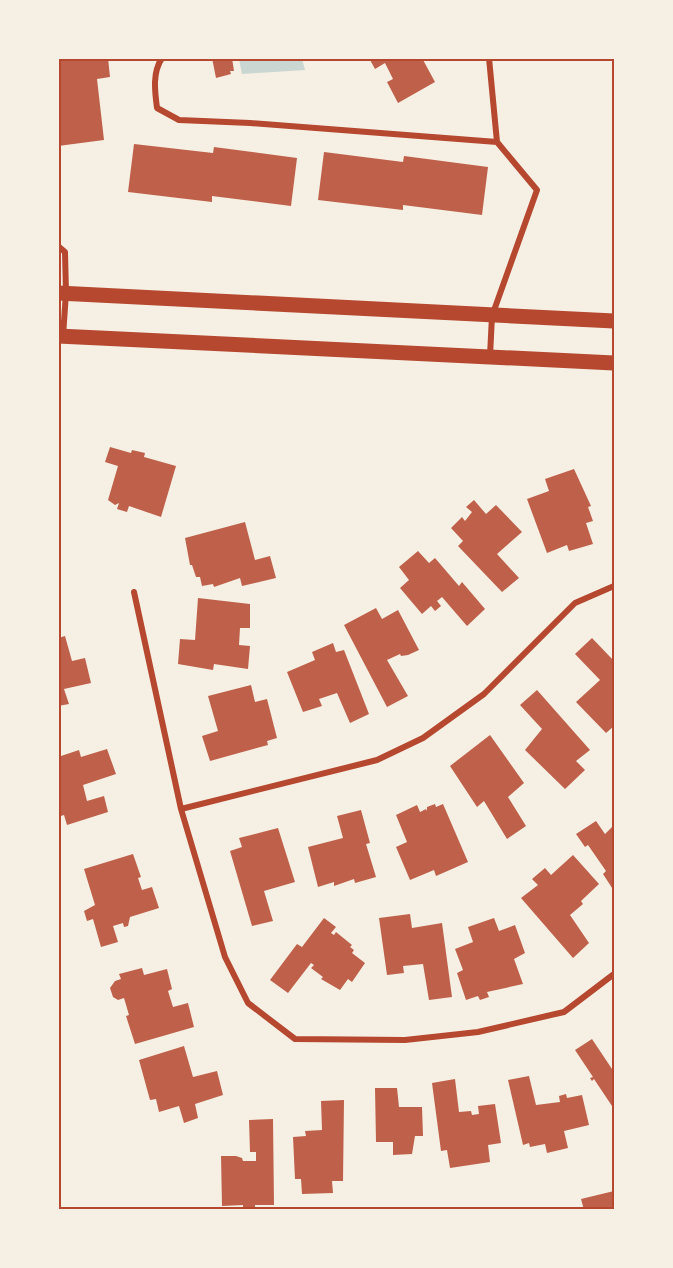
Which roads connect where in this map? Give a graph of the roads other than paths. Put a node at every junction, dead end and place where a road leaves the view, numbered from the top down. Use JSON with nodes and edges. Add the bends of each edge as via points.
{"nodes":[{"id":1,"x":162,"y":58,"type":"edge"},
{"id":2,"x":489,"y":58,"type":"edge"},
{"id":3,"x":497,"y":142,"type":"junction"},
{"id":4,"x":58,"y":246,"type":"edge"},
{"id":5,"x":62,"y":293,"type":"edge"},
{"id":6,"x":492,"y":316,"type":"junction"},
{"id":7,"x":615,"y":321,"type":"edge"},
{"id":8,"x":61,"y":337,"type":"edge"},
{"id":9,"x":490,"y":358,"type":"junction"},
{"id":10,"x":615,"y":363,"type":"edge"},
{"id":11,"x":615,"y":586,"type":"edge"},
{"id":12,"x":134,"y":592,"type":"dead end"},
{"id":13,"x":181,"y":809,"type":"junction"},
{"id":14,"x":615,"y":974,"type":"edge"}],
"edges":[{"from":1,"to":3,"type":"street","via":[[157,65],[157,108],[179,120]]},
{"from":2,"to":3,"type":"street"},
{"from":3,"to":6,"type":"street","via":[[537,190]]},
{"from":4,"to":5,"type":"street","via":[[65,252]]},
{"from":5,"to":6,"type":"main road"},
{"from":5,"to":8,"type":"street"},
{"from":6,"to":7,"type":"main road"},
{"from":6,"to":9,"type":"street"},
{"from":8,"to":9,"type":"main road"},
{"from":9,"to":10,"type":"main road"},
{"from":11,"to":13,"type":"street","via":[[574,603],[484,694],[423,738],[377,760]]},
{"from":12,"to":13,"type":"street"},
{"from":13,"to":14,"type":"street","via":[[225,957],[248,1003],[295,1039],[405,1040],[478,1032],[564,1012]]}]}
